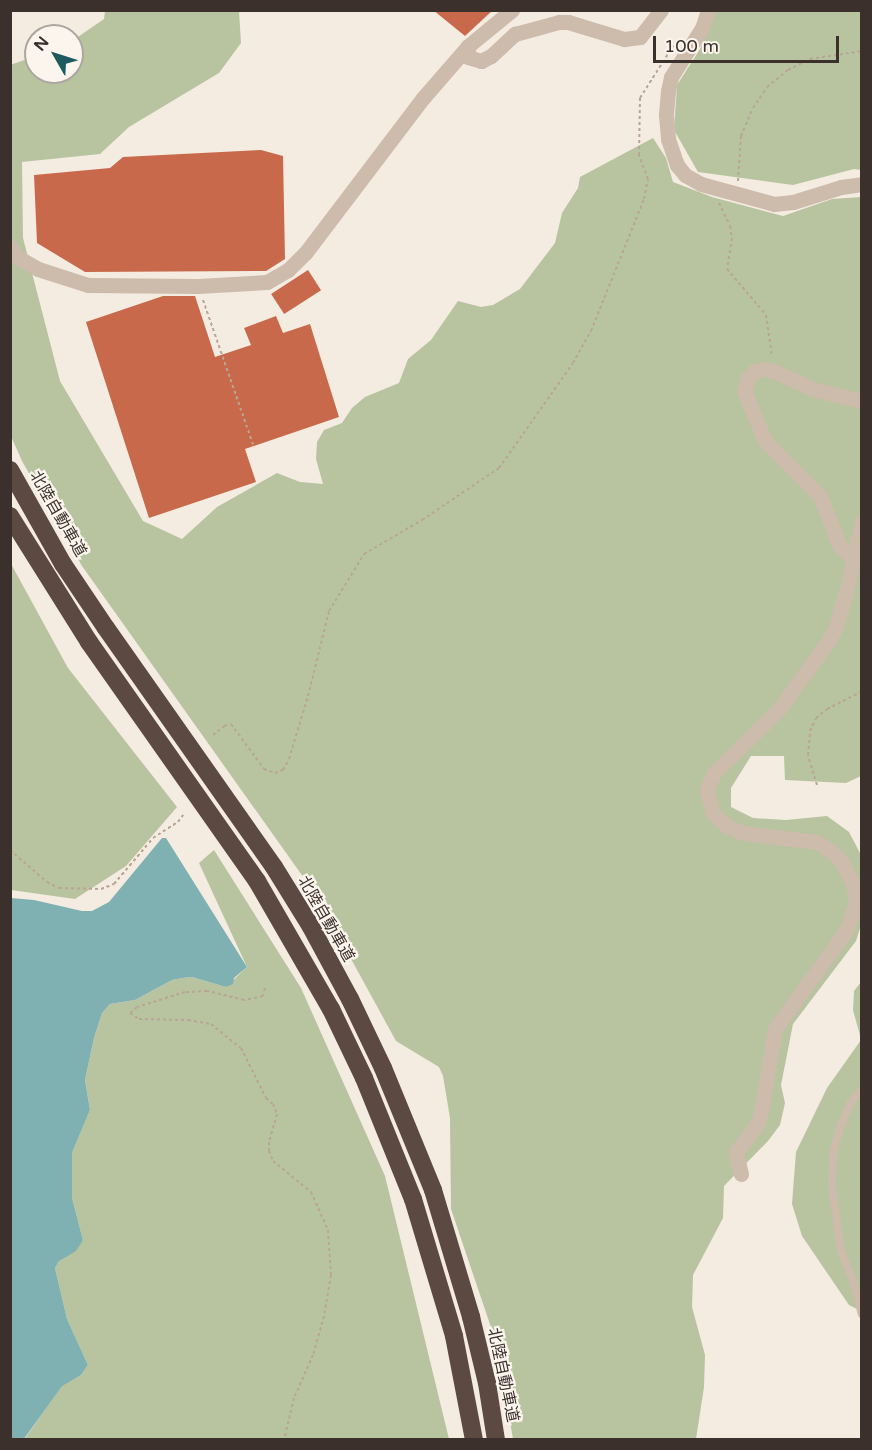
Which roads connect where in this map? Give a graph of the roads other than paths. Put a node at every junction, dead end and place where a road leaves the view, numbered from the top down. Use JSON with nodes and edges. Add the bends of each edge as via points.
{"nodes":[{"id":1,"x":512,"y":10,"type":"edge"},
{"id":2,"x":661,"y":10,"type":"edge"},
{"id":3,"x":708,"y":10,"type":"edge"},
{"id":4,"x":468,"y":46,"type":"junction"},
{"id":5,"x":861,"y":184,"type":"edge"},
{"id":6,"x":10,"y":247,"type":"edge"},
{"id":7,"x":861,"y":401,"type":"edge"},
{"id":8,"x":10,"y":470,"type":"edge"},
{"id":9,"x":10,"y":516,"type":"edge"},
{"id":10,"x":861,"y":521,"type":"edge"},
{"id":11,"x":854,"y":559,"type":"junction"},
{"id":12,"x":861,"y":1089,"type":"edge"},
{"id":13,"x":741,"y":1174,"type":"dead end"},
{"id":14,"x":861,"y":1314,"type":"edge"},
{"id":15,"x":474,"y":1440,"type":"edge"},
{"id":16,"x":496,"y":1440,"type":"edge"}],
"edges":[{"from":1,"to":4,"type":"street"},
{"from":2,"to":4,"type":"street","via":[[640,37],[624,39],[559,22],[515,34],[481,62],[468,57]]},
{"from":3,"to":5,"type":"street","via":[[702,28],[671,77],[668,91],[666,127],[674,158],[685,175],[701,184],[784,204]]},
{"from":4,"to":6,"type":"street","via":[[423,98],[322,231],[288,270],[267,282],[88,285],[38,269],[19,258]]},
{"from":7,"to":11,"type":"street","via":[[813,389],[774,371],[755,371],[744,391],[765,441],[820,496],[840,547]]},
{"from":8,"to":16,"type":"highway","name":"北陸自動車道","via":[[93,610],[274,867],[350,999],[433,1190],[471,1317]]},
{"from":9,"to":15,"type":"highway","via":[[89,642],[257,881],[331,1009],[373,1097],[413,1199],[451,1326]]},
{"from":10,"to":11,"type":"street"},
{"from":11,"to":13,"type":"street","via":[[829,640],[780,708],[713,774],[707,790],[713,813],[728,827],[744,833],[817,842],[832,852],[853,884],[856,903],[847,929],[775,1029],[758,1123],[736,1152]]},
{"from":12,"to":14,"type":"lane","via":[[840,1128],[833,1152],[832,1188],[841,1251]]}]}
